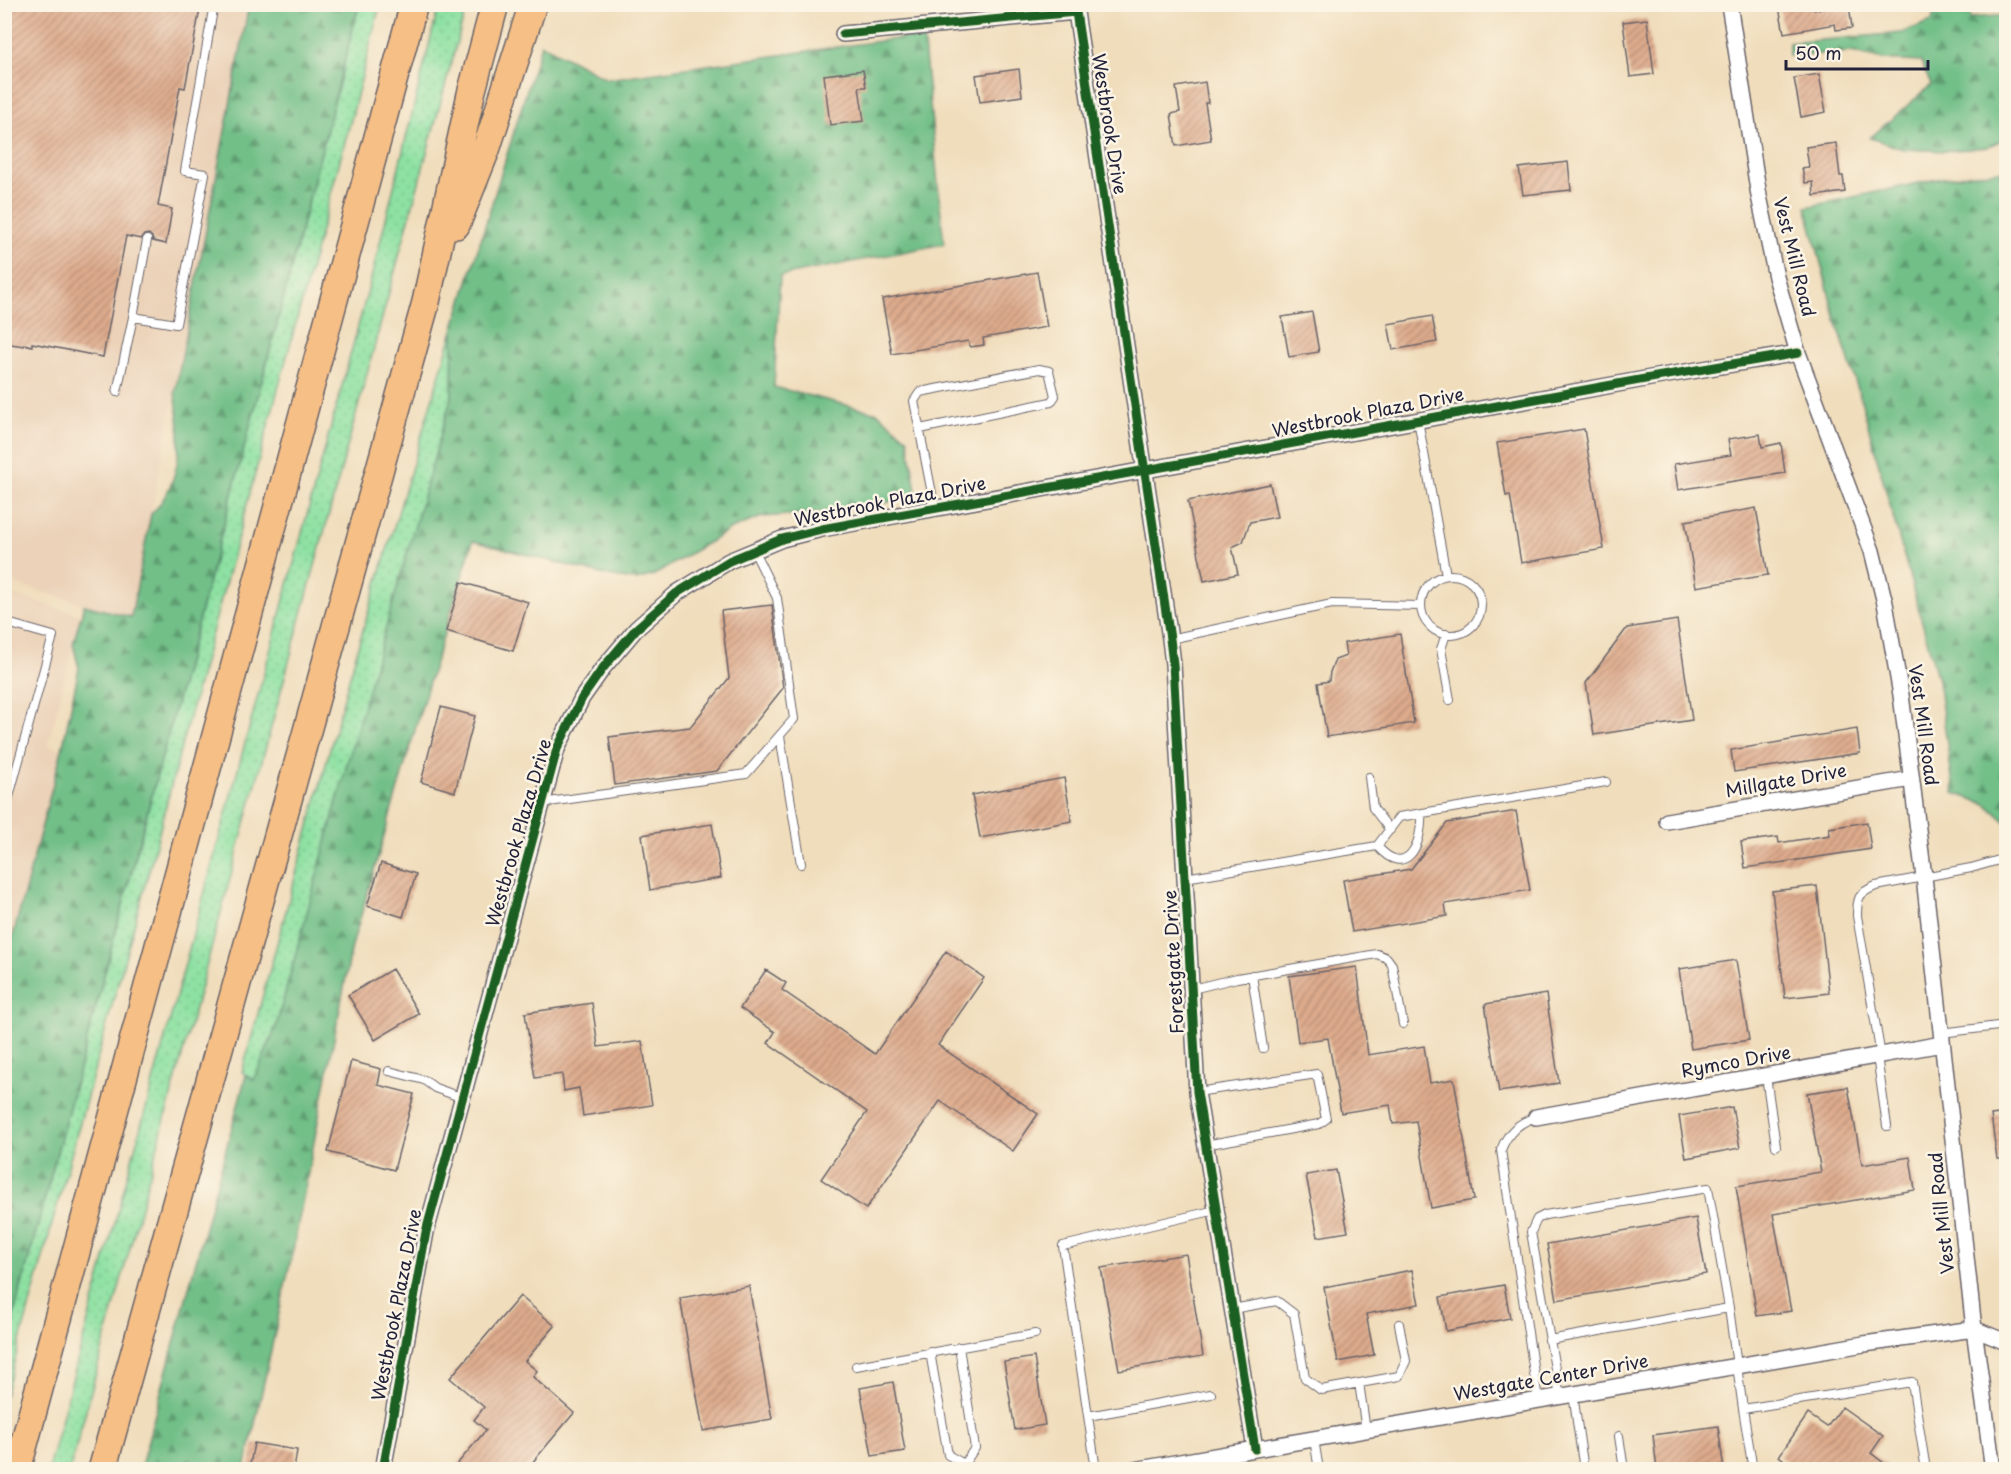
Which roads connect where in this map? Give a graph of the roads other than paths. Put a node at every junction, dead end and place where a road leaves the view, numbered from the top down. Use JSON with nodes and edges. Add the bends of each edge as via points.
{"nodes":[{"id":1,"x":214,"y":4,"type":"edge"},
{"id":2,"x":407,"y":4,"type":"edge"},
{"id":3,"x":414,"y":4,"type":"edge"},
{"id":4,"x":495,"y":4,"type":"edge"},
{"id":5,"x":533,"y":4,"type":"edge"},
{"id":6,"x":1728,"y":4,"type":"edge"},
{"id":7,"x":843,"y":34,"type":"dead end"},
{"id":8,"x":396,"y":66,"type":"junction"},
{"id":9,"x":147,"y":240,"type":"dead end"},
{"id":10,"x":426,"y":302,"type":"junction"},
{"id":11,"x":133,"y":317,"type":"junction"},
{"id":12,"x":1798,"y":353,"type":"junction"},
{"id":13,"x":117,"y":392,"type":"dead end"},
{"id":14,"x":1418,"y":420,"type":"junction"},
{"id":15,"x":920,"y":429,"type":"junction"},
{"id":16,"x":1146,"y":471,"type":"junction"},
{"id":17,"x":935,"y":509,"type":"junction"},
{"id":18,"x":754,"y":551,"type":"junction"},
{"id":19,"x":1446,"y":575,"type":"junction"},
{"id":20,"x":1421,"y":606,"type":"junction"},
{"id":21,"x":4,"y":622,"type":"edge"},
{"id":22,"x":1446,"y":634,"type":"junction"},
{"id":23,"x":1170,"y":639,"type":"junction"},
{"id":24,"x":1450,"y":700,"type":"dead end"},
{"id":25,"x":780,"y":736,"type":"junction"},
{"id":26,"x":1369,"y":777,"type":"dead end"},
{"id":27,"x":1911,"y":780,"type":"junction"},
{"id":28,"x":1606,"y":782,"type":"dead end"},
{"id":29,"x":541,"y":803,"type":"junction"},
{"id":30,"x":1421,"y":814,"type":"junction"},
{"id":31,"x":4,"y":815,"type":"edge"},
{"id":32,"x":1666,"y":821,"type":"dead end"},
{"id":33,"x":1390,"y":830,"type":"junction"},
{"id":34,"x":1377,"y":846,"type":"junction"},
{"id":35,"x":2007,"y":858,"type":"edge"},
{"id":36,"x":801,"y":864,"type":"dead end"},
{"id":37,"x":1924,"y":877,"type":"junction"},
{"id":38,"x":1185,"y":878,"type":"junction"},
{"id":39,"x":1252,"y":975,"type":"junction"},
{"id":40,"x":1192,"y":989,"type":"junction"},
{"id":41,"x":1403,"y":1024,"type":"dead end"},
{"id":42,"x":2007,"y":1025,"type":"edge"},
{"id":43,"x":1942,"y":1039,"type":"junction"},
{"id":44,"x":1263,"y":1048,"type":"dead end"},
{"id":45,"x":1879,"y":1056,"type":"junction"},
{"id":46,"x":389,"y":1071,"type":"dead end"},
{"id":47,"x":1766,"y":1076,"type":"junction"},
{"id":48,"x":1197,"y":1092,"type":"junction"},
{"id":49,"x":463,"y":1098,"type":"junction"},
{"id":50,"x":1536,"y":1117,"type":"joint"},
{"id":51,"x":1887,"y":1126,"type":"dead end"},
{"id":52,"x":1205,"y":1145,"type":"junction"},
{"id":53,"x":1776,"y":1146,"type":"dead end"},
{"id":54,"x":1216,"y":1210,"type":"junction"},
{"id":55,"x":1729,"y":1308,"type":"junction"},
{"id":56,"x":1232,"y":1309,"type":"junction"},
{"id":57,"x":1399,"y":1324,"type":"dead end"},
{"id":58,"x":1974,"y":1329,"type":"junction"},
{"id":59,"x":1035,"y":1334,"type":"dead end"},
{"id":60,"x":1550,"y":1340,"type":"junction"},
{"id":61,"x":2007,"y":1342,"type":"edge"},
{"id":62,"x":958,"y":1347,"type":"junction"},
{"id":63,"x":930,"y":1353,"type":"junction"},
{"id":64,"x":856,"y":1365,"type":"dead end"},
{"id":65,"x":1736,"y":1367,"type":"junction"},
{"id":66,"x":1359,"y":1383,"type":"junction"},
{"id":67,"x":1211,"y":1394,"type":"dead end"},
{"id":68,"x":1566,"y":1395,"type":"junction"},
{"id":69,"x":1538,"y":1400,"type":"junction"},
{"id":70,"x":1743,"y":1409,"type":"junction"},
{"id":71,"x":1088,"y":1416,"type":"junction"},
{"id":72,"x":1366,"y":1430,"type":"junction"},
{"id":73,"x":1619,"y":1436,"type":"dead end"},
{"id":74,"x":1314,"y":1439,"type":"junction"},
{"id":75,"x":1255,"y":1449,"type":"junction"},
{"id":76,"x":1182,"y":1466,"type":"edge"},
{"id":77,"x":965,"y":1467,"type":"edge"},
{"id":78,"x":17,"y":1470,"type":"edge"},
{"id":79,"x":102,"y":1470,"type":"edge"},
{"id":80,"x":383,"y":1470,"type":"edge"},
{"id":81,"x":1096,"y":1470,"type":"edge"},
{"id":82,"x":1134,"y":1470,"type":"edge"},
{"id":83,"x":1319,"y":1470,"type":"edge"},
{"id":84,"x":1584,"y":1470,"type":"edge"},
{"id":85,"x":1624,"y":1470,"type":"edge"},
{"id":86,"x":1753,"y":1470,"type":"edge"},
{"id":87,"x":1926,"y":1470,"type":"edge"},
{"id":88,"x":1993,"y":1470,"type":"edge"}],
"edges":[{"from":1,"to":11,"type":"lane","via":[[185,171],[205,174],[176,324]]},
{"from":2,"to":8,"type":"highway"},
{"from":3,"to":8,"type":"highway"},
{"from":4,"to":10,"type":"highway","via":[[471,94]]},
{"from":5,"to":10,"type":"highway","via":[[486,150]]},
{"from":6,"to":12,"type":"street","name":"Vest Mill Road","via":[[1758,196]]},
{"from":7,"to":16,"type":"street","name":"Westbrook Drive","via":[[1076,12]]},
{"from":8,"to":78,"type":"highway"},
{"from":9,"to":11,"type":"lane"},
{"from":10,"to":79,"type":"highway"},
{"from":11,"to":13,"type":"lane"},
{"from":12,"to":14,"type":"street","name":"Westbrook Plaza Drive"},
{"from":12,"to":27,"type":"street","name":"Vest Mill Road","via":[[1872,551],[1897,672]]},
{"from":14,"to":16,"type":"street","name":"Westbrook Plaza Drive"},
{"from":14,"to":19,"type":"lane"},
{"from":15,"to":15,"type":"lane","via":[[914,401],[920,392],[1040,369],[1049,371],[1055,396],[1051,402]]},
{"from":15,"to":17,"type":"lane"},
{"from":16,"to":17,"type":"street","name":"Westbrook Plaza Drive"},
{"from":16,"to":23,"type":"street","name":"Forestgate Drive"},
{"from":17,"to":18,"type":"street","name":"Westbrook Plaza Drive","via":[[822,529]]},
{"from":18,"to":25,"type":"lane","via":[[777,598],[794,719]]},
{"from":18,"to":29,"type":"street","name":"Westbrook Plaza Drive","via":[[729,561],[677,593],[636,629],[603,668],[582,698],[557,748]]},
{"from":19,"to":20,"type":"lane","via":[[1428,584]]},
{"from":19,"to":22,"type":"lane","via":[[1465,578],[1473,584],[1481,602],[1470,628]]},
{"from":20,"to":22,"type":"lane","via":[[1426,622]]},
{"from":20,"to":23,"type":"lane","via":[[1332,604]]},
{"from":21,"to":31,"type":"lane","via":[[53,636]]},
{"from":22,"to":24,"type":"lane","via":[[1441,649]]},
{"from":23,"to":38,"type":"street","name":"Forestgate Drive"},
{"from":25,"to":29,"type":"lane","via":[[746,774]]},
{"from":25,"to":36,"type":"lane"},
{"from":26,"to":33,"type":"lane","via":[[1373,808]]},
{"from":27,"to":32,"type":"street","name":"Millgate Drive"},
{"from":27,"to":37,"type":"street","name":"Vest Mill Road"},
{"from":28,"to":30,"type":"lane"},
{"from":29,"to":49,"type":"street","name":"Westbrook Plaza Drive"},
{"from":30,"to":33,"type":"lane","via":[[1399,817]]},
{"from":30,"to":34,"type":"lane","via":[[1420,837],[1407,856],[1391,859]]},
{"from":33,"to":34,"type":"lane"},
{"from":34,"to":38,"type":"lane"},
{"from":35,"to":37,"type":"lane"},
{"from":37,"to":43,"type":"street","name":"Vest Mill Road"},
{"from":37,"to":45,"type":"lane","via":[[1876,886],[1864,891],[1857,901]]},
{"from":38,"to":40,"type":"street","name":"Forestgate Drive"},
{"from":39,"to":40,"type":"lane"},
{"from":39,"to":41,"type":"lane","via":[[1377,954],[1392,965]]},
{"from":39,"to":44,"type":"lane"},
{"from":40,"to":48,"type":"street","name":"Forestgate Drive"},
{"from":42,"to":43,"type":"lane"},
{"from":43,"to":45,"type":"street","name":"Rymco Drive"},
{"from":43,"to":58,"type":"street","name":"Vest Mill Road"},
{"from":45,"to":47,"type":"street","name":"Rymco Drive"},
{"from":45,"to":51,"type":"lane"},
{"from":46,"to":49,"type":"lane","via":[[424,1080]]},
{"from":47,"to":50,"type":"street","name":"Rymco Drive"},
{"from":47,"to":53,"type":"lane"},
{"from":48,"to":52,"type":"street","name":"Forestgate Drive"},
{"from":48,"to":52,"type":"lane","via":[[1317,1074],[1326,1119],[1319,1124]]},
{"from":49,"to":80,"type":"street","name":"Westbrook Plaza Drive","via":[[426,1232]]},
{"from":50,"to":69,"type":"lane","via":[[1513,1129],[1501,1150]]},
{"from":52,"to":54,"type":"street","name":"Forestgate Drive"},
{"from":54,"to":56,"type":"street","name":"Forestgate Drive"},
{"from":54,"to":71,"type":"lane","via":[[1063,1246]]},
{"from":55,"to":60,"type":"lane"},
{"from":55,"to":60,"type":"lane","via":[[1708,1188],[1545,1215],[1537,1219],[1531,1232]]},
{"from":55,"to":65,"type":"lane"},
{"from":56,"to":66,"type":"lane","via":[[1277,1301],[1294,1314],[1305,1378],[1322,1389]]},
{"from":56,"to":75,"type":"street","name":"Forestgate Drive"},
{"from":57,"to":66,"type":"lane","via":[[1407,1361],[1400,1376]]},
{"from":58,"to":61,"type":"street"},
{"from":58,"to":65,"type":"street","name":"Westgate Center Drive"},
{"from":58,"to":88,"type":"street","name":"Vest Mill Road"},
{"from":59,"to":62,"type":"lane"},
{"from":60,"to":68,"type":"lane"},
{"from":62,"to":63,"type":"lane"},
{"from":62,"to":77,"type":"lane","via":[[975,1448]]},
{"from":63,"to":64,"type":"lane"},
{"from":63,"to":77,"type":"lane","via":[[948,1455]]},
{"from":65,"to":68,"type":"street","name":"Westgate Center Drive"},
{"from":65,"to":70,"type":"lane"},
{"from":66,"to":72,"type":"lane"},
{"from":67,"to":71,"type":"lane"},
{"from":68,"to":69,"type":"street","name":"Westgate Center Drive"},
{"from":68,"to":84,"type":"lane"},
{"from":69,"to":72,"type":"street","name":"Westgate Center Drive"},
{"from":70,"to":86,"type":"lane"},
{"from":70,"to":87,"type":"lane","via":[[1912,1382]]},
{"from":71,"to":81,"type":"lane"},
{"from":72,"to":74,"type":"street","name":"Westgate Center Drive"},
{"from":73,"to":85,"type":"lane"},
{"from":74,"to":75,"type":"street","name":"Westgate Center Drive"},
{"from":74,"to":83,"type":"lane"},
{"from":75,"to":76,"type":"street","name":"Westgate Center Drive"},
{"from":76,"to":82,"type":"street","name":"Westgate Center Drive"}]}
